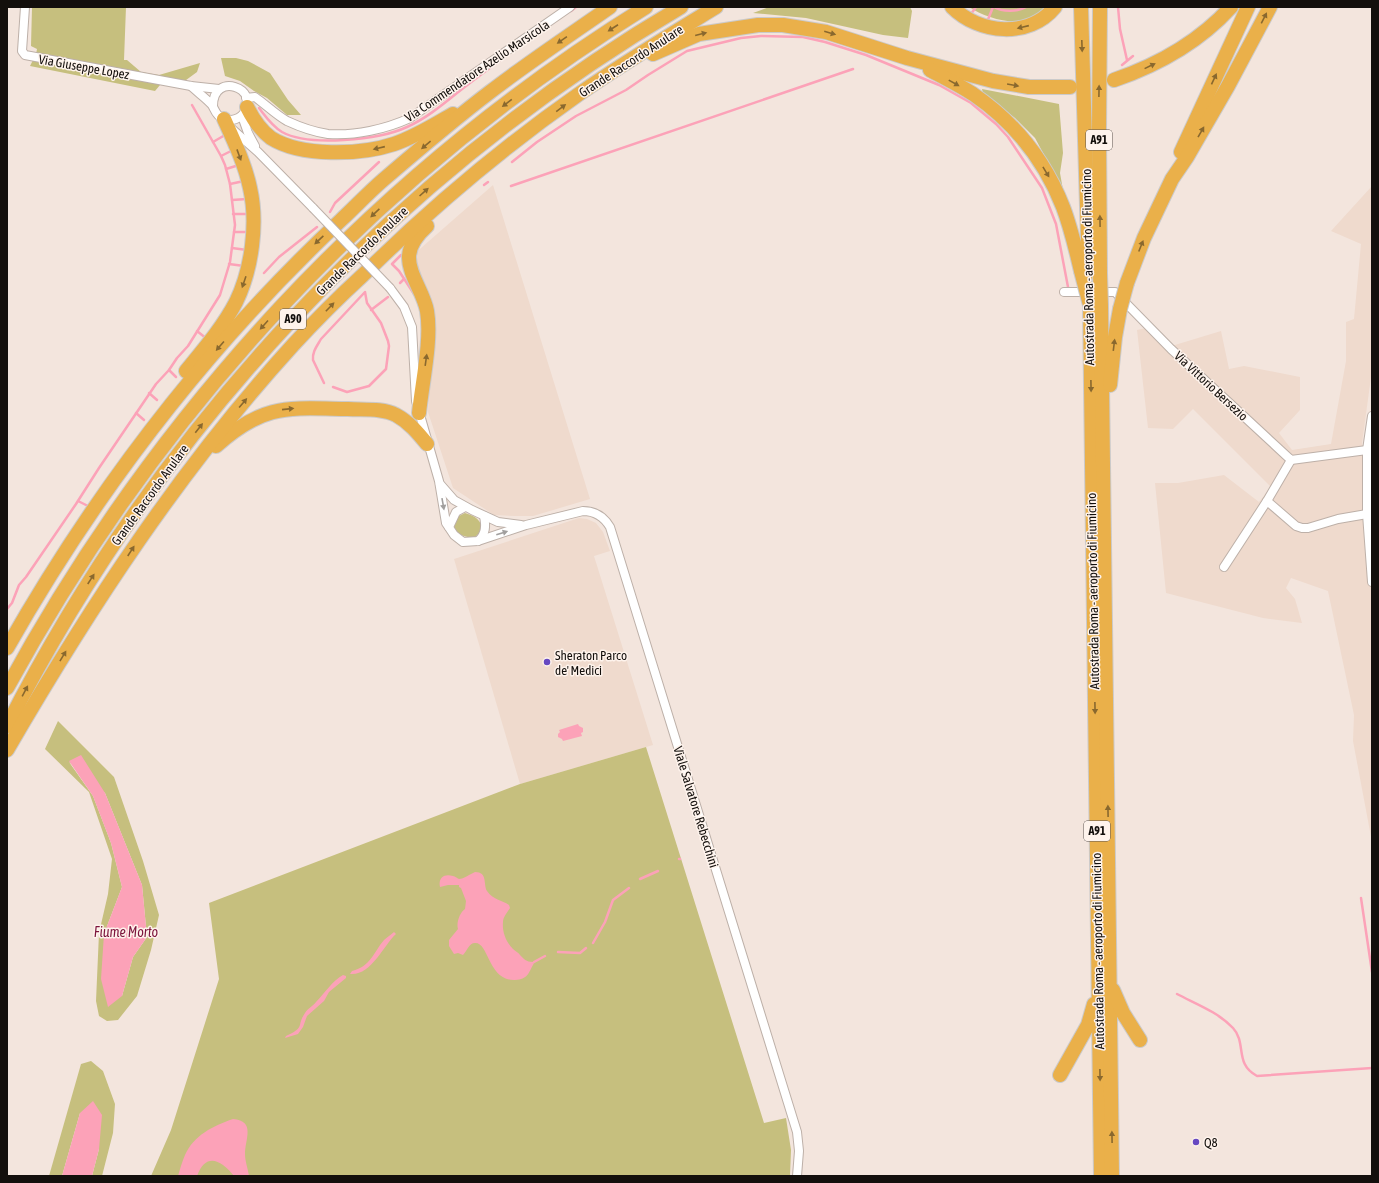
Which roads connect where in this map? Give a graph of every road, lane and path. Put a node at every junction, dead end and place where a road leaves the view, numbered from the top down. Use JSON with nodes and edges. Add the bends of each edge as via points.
{"nodes":[{"id":1,"x":25,"y":7,"type":"edge"},
{"id":2,"x":570,"y":7,"type":"edge"},
{"id":3,"x":607,"y":7,"type":"edge"},
{"id":4,"x":610,"y":7,"type":"edge"},
{"id":5,"x":646,"y":7,"type":"edge"},
{"id":6,"x":681,"y":7,"type":"edge"},
{"id":7,"x":716,"y":7,"type":"edge"},
{"id":8,"x":952,"y":7,"type":"edge"},
{"id":9,"x":1055,"y":7,"type":"edge"},
{"id":10,"x":1081,"y":7,"type":"edge"},
{"id":11,"x":1100,"y":7,"type":"edge"},
{"id":12,"x":1231,"y":7,"type":"edge"},
{"id":13,"x":1248,"y":7,"type":"edge"},
{"id":14,"x":1270,"y":7,"type":"edge"},
{"id":15,"x":595,"y":18,"type":"junction"},
{"id":16,"x":907,"y":58,"type":"junction"},
{"id":17,"x":1114,"y":80,"type":"dead end"},
{"id":18,"x":191,"y":86,"type":"junction"},
{"id":19,"x":1070,"y":87,"type":"dead end"},
{"id":20,"x":220,"y":89,"type":"junction"},
{"id":21,"x":488,"y":93,"type":"junction"},
{"id":22,"x":579,"y":94,"type":"junction"},
{"id":23,"x":213,"y":106,"type":"junction"},
{"id":24,"x":245,"y":107,"type":"junction"},
{"id":25,"x":224,"y":119,"type":"junction"},
{"id":26,"x":258,"y":152,"type":"junction"},
{"id":27,"x":496,"y":157,"type":"junction"},
{"id":28,"x":1172,"y":179,"type":"junction"},
{"id":29,"x":1090,"y":273,"type":"junction"},
{"id":30,"x":1064,"y":292,"type":"dead end"},
{"id":31,"x":1095,"y":305,"type":"junction"},
{"id":32,"x":418,"y":413,"type":"junction"},
{"id":33,"x":1372,"y":416,"type":"edge"},
{"id":34,"x":142,"y":444,"type":"junction"},
{"id":35,"x":427,"y":444,"type":"junction"},
{"id":36,"x":1367,"y":450,"type":"junction"},
{"id":37,"x":1291,"y":460,"type":"junction"},
{"id":38,"x":438,"y":481,"type":"junction"},
{"id":39,"x":1103,"y":481,"type":"junction"},
{"id":40,"x":170,"y":496,"type":"junction"},
{"id":41,"x":1268,"y":501,"type":"junction"},
{"id":42,"x":465,"y":507,"type":"junction"},
{"id":43,"x":1367,"y":514,"type":"junction"},
{"id":44,"x":484,"y":516,"type":"junction"},
{"id":45,"x":526,"y":525,"type":"junction"},
{"id":46,"x":449,"y":527,"type":"junction"},
{"id":47,"x":478,"y":541,"type":"junction"},
{"id":48,"x":1224,"y":567,"type":"dead end"},
{"id":49,"x":1372,"y":582,"type":"edge"},
{"id":50,"x":7,"y":648,"type":"edge"},
{"id":51,"x":7,"y":688,"type":"edge"},
{"id":52,"x":7,"y":726,"type":"edge"},
{"id":53,"x":7,"y":750,"type":"edge"},
{"id":54,"x":1104,"y":978,"type":"junction"},
{"id":55,"x":1140,"y":1040,"type":"dead end"},
{"id":56,"x":1060,"y":1075,"type":"dead end"},
{"id":57,"x":798,"y":1176,"type":"edge"},
{"id":58,"x":1101,"y":1176,"type":"edge"},
{"id":59,"x":1112,"y":1176,"type":"edge"}],
"edges":[{"from":1,"to":18,"type":"street","name":"Via Giuseppe Lopez","via":[[22,51],[25,55]]},
{"from":2,"to":24,"type":"street","name":"Via Commendatore Azelio Marsicola","via":[[410,118],[395,125],[354,133],[328,134],[285,120],[255,97]]},
{"from":3,"to":15,"type":"highway"},
{"from":4,"to":15,"type":"highway"},
{"from":5,"to":51,"type":"highway","name":"Grande Raccordo Anulare","number":"A90","one_way":true,"via":[[553,69],[452,146],[391,197],[343,242],[274,313],[199,400],[133,486],[61,594]]},
{"from":52,"to":6,"type":"highway","name":"Grande Raccordo Anulare","number":"A90","one_way":true,"via":[[56,636],[130,521],[205,421],[278,335],[372,239],[436,182],[561,84]]},
{"from":7,"to":22,"type":"highway","name":"Grande Raccordo Anulare"},
{"from":9,"to":8,"type":"highway","one_way":true,"via":[[1035,24],[1006,30],[976,22]]},
{"from":10,"to":29,"type":"highway","name":"Autostrada Roma - aeroporto di Fiumicino","number":"A91","one_way":true},
{"from":29,"to":11,"type":"highway","name":"Autostrada Roma - aeroporto di Fiumicino","number":"A91","one_way":true,"via":[[1099,138]]},
{"from":17,"to":12,"type":"highway","one_way":true,"via":[[1148,67],[1181,48],[1210,27]]},
{"from":28,"to":13,"type":"highway","one_way":true,"via":[[1187,137]]},
{"from":28,"to":14,"type":"highway","one_way":true,"via":[[1190,152]]},
{"from":15,"to":21,"type":"highway","one_way":true},
{"from":16,"to":19,"type":"highway","one_way":true,"via":[[1014,85],[1041,88]]},
{"from":22,"to":16,"type":"highway","one_way":true,"via":[[640,60],[699,34],[758,24],[826,32]]},
{"from":16,"to":29,"type":"highway","one_way":true,"via":[[974,95],[1023,139],[1042,165],[1056,191]]},
{"from":18,"to":20,"type":"street","name":"Via Giuseppe Lopez"},
{"from":18,"to":23,"type":"street"},
{"from":20,"to":23,"type":"street","via":[[215,95]]},
{"from":20,"to":24,"type":"street","via":[[225,86],[236,87],[244,92]]},
{"from":21,"to":24,"type":"highway","one_way":true,"via":[[415,136],[382,148],[355,151],[318,151],[285,144],[271,138],[255,123]]},
{"from":21,"to":34,"type":"highway","one_way":true,"via":[[382,181],[307,252],[217,349]]},
{"from":27,"to":22,"type":"highway","name":"Grande Raccordo Anulare","one_way":true},
{"from":23,"to":25,"type":"street","via":[[218,116]]},
{"from":24,"to":25,"type":"street","via":[[233,120]]},
{"from":24,"to":26,"type":"street","name":"Viale Salvatore Rebecchini","via":[[248,133]]},
{"from":25,"to":26,"type":"street","name":"Viale Salvatore Rebecchini"},
{"from":25,"to":34,"type":"highway","one_way":true,"via":[[246,174],[252,198],[252,241],[246,275],[230,312],[171,391]]},
{"from":26,"to":32,"type":"street","name":"Viale Salvatore Rebecchini","bridge":true,"via":[[390,288],[404,307],[414,340],[414,384]]},
{"from":32,"to":27,"type":"highway","one_way":true,"via":[[428,342],[428,323],[424,300],[410,268],[410,248],[420,232]]},
{"from":40,"to":27,"type":"highway","name":"Grande Raccordo Anulare","one_way":true,"via":[[224,426],[294,344],[416,224]]},
{"from":39,"to":28,"type":"highway","one_way":true,"bridge":true,"via":[[1112,366],[1120,309],[1150,225]]},
{"from":29,"to":31,"type":"highway","name":"Autostrada Roma - aeroporto di Fiumicino","number":"A91","bridge":true},
{"from":29,"to":31,"type":"highway","bridge":true},
{"from":30,"to":37,"type":"street","name":"Via Vittorio Bersezio","via":[[1115,292],[1171,349]]},
{"from":31,"to":39,"type":"highway","name":"Autostrada Roma - aeroporto di Fiumicino","number":"A91"},
{"from":31,"to":54,"type":"highway","name":"Autostrada Roma - aeroporto di Fiumicino","number":"A91","one_way":true},
{"from":32,"to":35,"type":"street","name":"Viale Salvatore Rebecchini"},
{"from":33,"to":36,"type":"street"},
{"from":34,"to":50,"type":"highway","via":[[115,478],[65,553]]},
{"from":35,"to":38,"type":"street","name":"Viale Salvatore Rebecchini"},
{"from":40,"to":35,"type":"highway","one_way":true,"via":[[209,452],[229,435],[254,419],[281,409],[387,412],[413,427]]},
{"from":36,"to":37,"type":"street"},
{"from":36,"to":43,"type":"street"},
{"from":37,"to":41,"type":"street"},
{"from":38,"to":42,"type":"street","name":"Viale Salvatore Rebecchini","via":[[454,500]]},
{"from":38,"to":46,"type":"street","name":"Viale Salvatore Rebecchini","one_way":true},
{"from":54,"to":39,"type":"highway","name":"Autostrada Roma - aeroporto di Fiumicino","number":"A91","one_way":true},
{"from":53,"to":40,"type":"highway","name":"Grande Raccordo Anulare","one_way":true,"via":[[94,607]]},
{"from":41,"to":43,"type":"street","via":[[1296,526],[1302,528]]},
{"from":41,"to":48,"type":"street"},
{"from":42,"to":44,"type":"street","name":"Viale Salvatore Rebecchini"},
{"from":42,"to":46,"type":"street","via":[[456,512]]},
{"from":43,"to":49,"type":"street"},
{"from":44,"to":45,"type":"street","name":"Viale Salvatore Rebecchini","via":[[498,522]]},
{"from":44,"to":47,"type":"street","via":[[485,531]]},
{"from":47,"to":45,"type":"street","name":"Viale Salvatore Rebecchini","one_way":true},
{"from":45,"to":57,"type":"street","name":"Viale Salvatore Rebecchini","via":[[588,511],[604,519],[610,528],[797,1132]]},
{"from":46,"to":47,"type":"street","name":"Viale Salvatore Rebecchini","via":[[459,540]]},
{"from":54,"to":55,"type":"highway"},
{"from":54,"to":56,"type":"highway","via":[[1091,1019]]},
{"from":54,"to":58,"type":"highway","name":"Autostrada Roma - aeroporto di Fiumicino","number":"A91","one_way":true},
{"from":59,"to":54,"type":"highway","name":"Autostrada Roma - aeroporto di Fiumicino","number":"A91","one_way":true}]}
